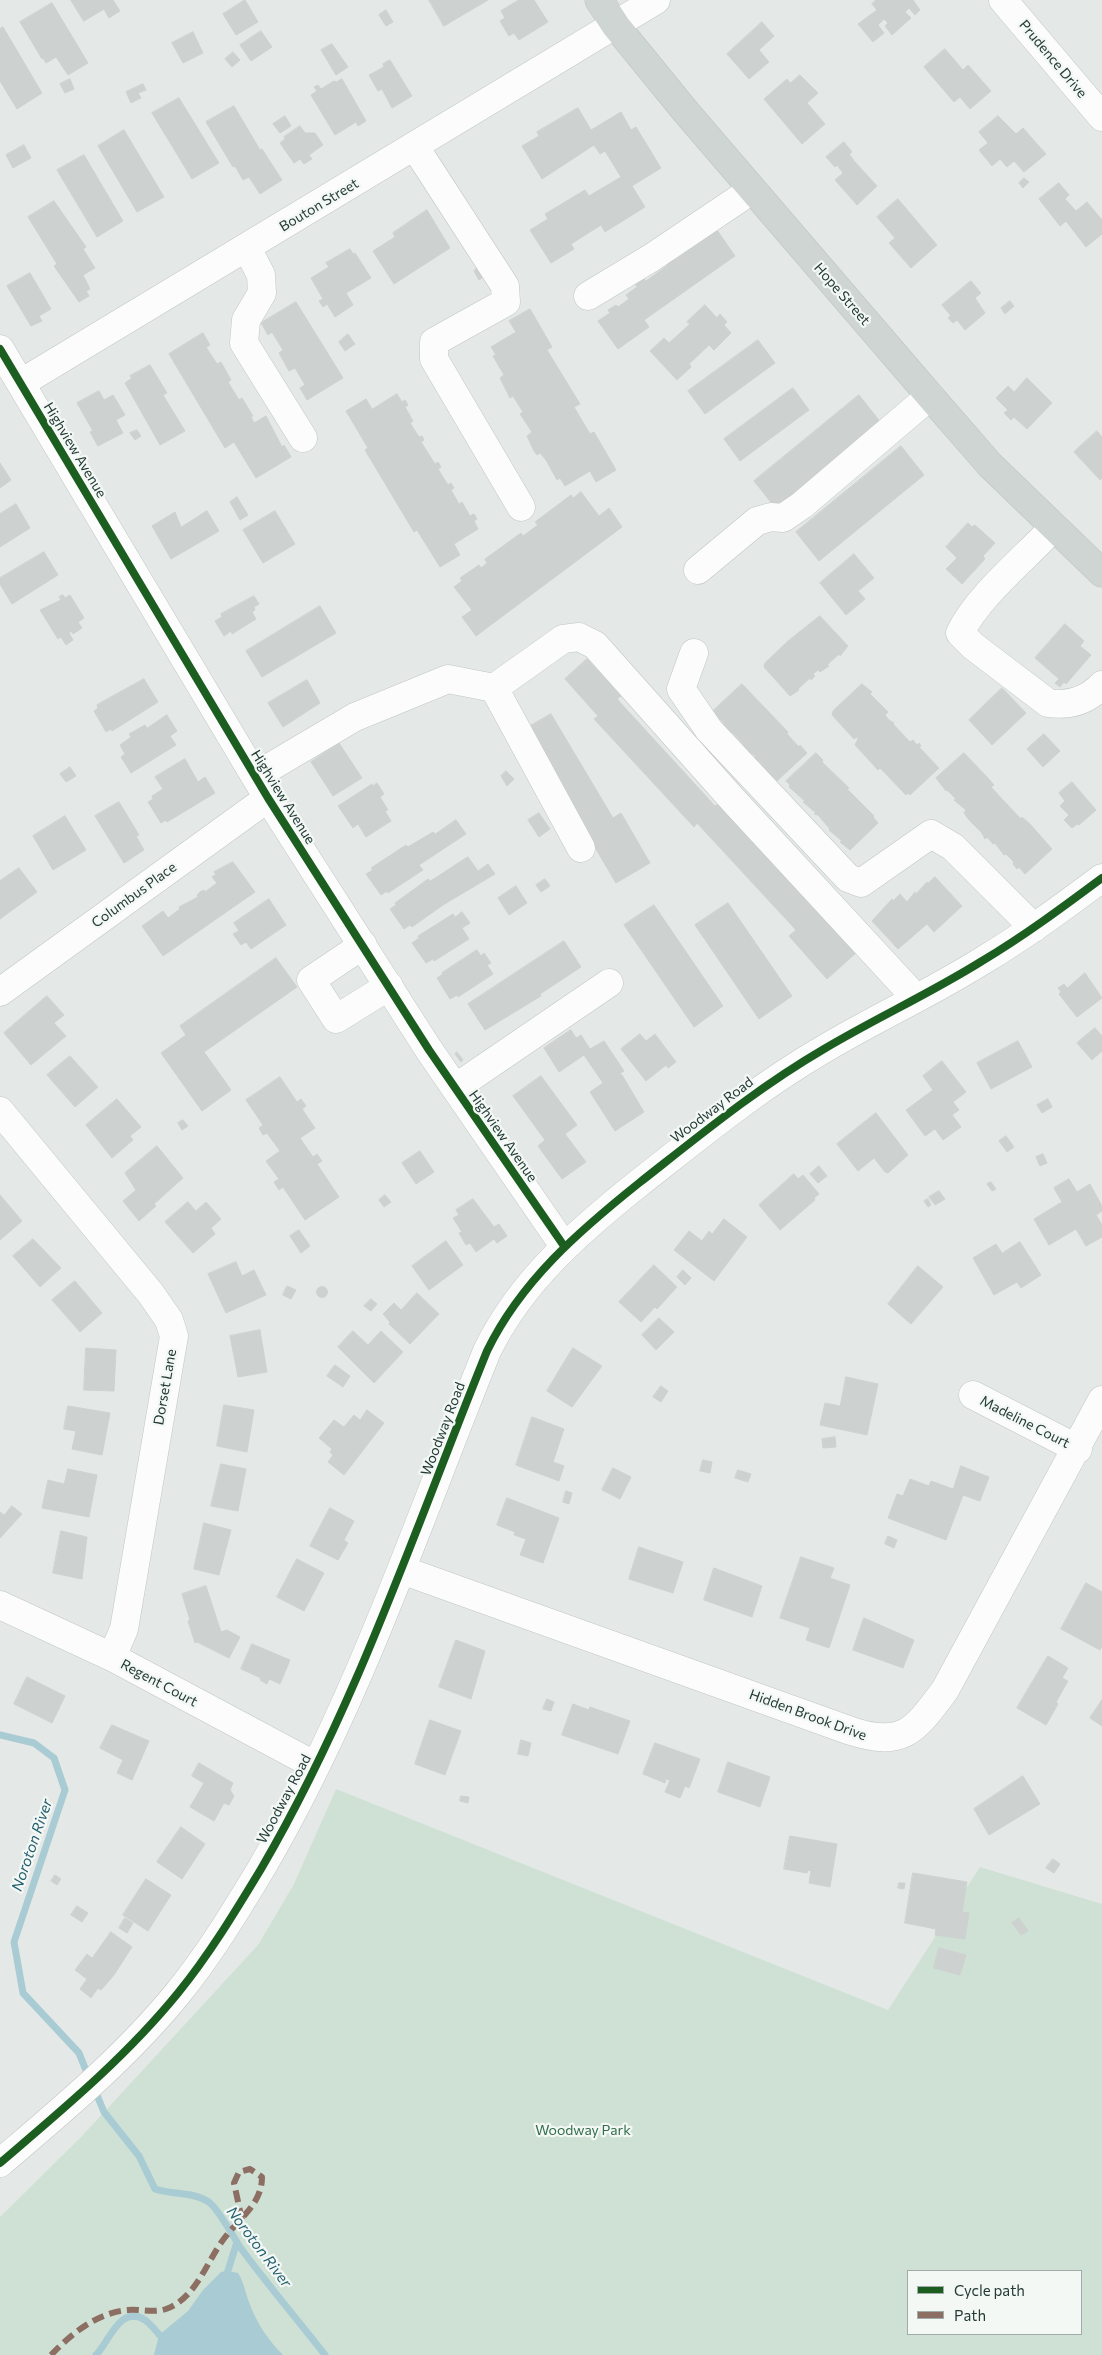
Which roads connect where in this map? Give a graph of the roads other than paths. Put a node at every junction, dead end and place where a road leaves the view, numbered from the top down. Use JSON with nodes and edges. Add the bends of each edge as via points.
{"nodes":[{"id":1,"x":599,"y":0,"type":"edge"},
{"id":2,"x":656,"y":0,"type":"edge"},
{"id":3,"x":1003,"y":0,"type":"edge"},
{"id":4,"x":616,"y":26,"type":"junction"},
{"id":5,"x":1102,"y":117,"type":"edge"},
{"id":6,"x":415,"y":147,"type":"junction"},
{"id":7,"x":752,"y":190,"type":"junction"},
{"id":8,"x":247,"y":248,"type":"junction"},
{"id":9,"x":588,"y":296,"type":"dead end"},
{"id":10,"x":7,"y":365,"type":"edge"},
{"id":11,"x":930,"y":396,"type":"junction"},
{"id":12,"x":303,"y":438,"type":"dead end"},
{"id":13,"x":521,"y":506,"type":"dead end"},
{"id":14,"x":1053,"y":528,"type":"junction"},
{"id":15,"x":698,"y":570,"type":"dead end"},
{"id":16,"x":1102,"y":573,"type":"edge"},
{"id":17,"x":694,"y":653,"type":"dead end"},
{"id":18,"x":1102,"y":685,"type":"edge"},
{"id":19,"x":494,"y":688,"type":"junction"},
{"id":20,"x":262,"y":787,"type":"junction"},
{"id":21,"x":581,"y":848,"type":"dead end"},
{"id":22,"x":1102,"y":878,"type":"edge"},
{"id":23,"x":1034,"y":928,"type":"junction"},
{"id":24,"x":363,"y":946,"type":"junction"},
{"id":25,"x":609,"y":983,"type":"dead end"},
{"id":26,"x":389,"y":986,"type":"junction"},
{"id":27,"x":0,"y":992,"type":"edge"},
{"id":28,"x":916,"y":998,"type":"junction"},
{"id":29,"x":455,"y":1088,"type":"junction"},
{"id":30,"x":0,"y":1111,"type":"edge"},
{"id":31,"x":564,"y":1246,"type":"junction"},
{"id":32,"x":973,"y":1395,"type":"dead end"},
{"id":33,"x":1102,"y":1400,"type":"edge"},
{"id":34,"x":1078,"y":1448,"type":"junction"},
{"id":35,"x":402,"y":1570,"type":"junction"},
{"id":36,"x":0,"y":1605,"type":"edge"},
{"id":37,"x":112,"y":1658,"type":"junction"},
{"id":38,"x":316,"y":1766,"type":"junction"},
{"id":39,"x":0,"y":2164,"type":"edge"}],
"edges":[{"from":1,"to":4,"type":"main road","name":"Hope Street"},
{"from":2,"to":4,"type":"street","name":"Bouton Street"},
{"from":3,"to":5,"type":"street","name":"Prudence Drive"},
{"from":4,"to":6,"type":"street","name":"Bouton Street"},
{"from":4,"to":7,"type":"main road","name":"Hope Street"},
{"from":6,"to":8,"type":"street","name":"Bouton Street"},
{"from":6,"to":13,"type":"street","via":[[505,286],[506,302],[434,342],[434,359]]},
{"from":7,"to":9,"type":"street"},
{"from":7,"to":11,"type":"main road","name":"Hope Street"},
{"from":8,"to":10,"type":"street","name":"Bouton Street"},
{"from":8,"to":12,"type":"street","via":[[261,275],[262,293],[246,320],[244,343]]},
{"from":10,"to":20,"type":"street","name":"Highview Avenue"},
{"from":11,"to":14,"type":"main road","name":"Hope Street","via":[[990,465]]},
{"from":11,"to":15,"type":"street","via":[[802,505],[783,518],[757,521]]},
{"from":14,"to":16,"type":"main road","name":"Hope Street"},
{"from":14,"to":18,"type":"street","via":[[967,619],[960,633],[1048,703],[1082,702]]},
{"from":17,"to":23,"type":"street","via":[[681,689],[709,730],[848,878],[860,883],[930,834],[954,847]]},
{"from":19,"to":20,"type":"street","name":"Columbus Place","via":[[448,678],[354,717]]},
{"from":19,"to":21,"type":"street"},
{"from":19,"to":28,"type":"street","via":[[563,640],[579,637],[595,645]]},
{"from":20,"to":24,"type":"street","name":"Highview Avenue"},
{"from":20,"to":27,"type":"street","name":"Columbus Place"},
{"from":22,"to":23,"type":"street","name":"Woodway Road"},
{"from":23,"to":28,"type":"street","name":"Woodway Road"},
{"from":24,"to":26,"type":"street","name":"Highview Avenue"},
{"from":24,"to":26,"type":"street","via":[[311,980],[336,1019]]},
{"from":25,"to":29,"type":"street"},
{"from":26,"to":29,"type":"street","name":"Highview Avenue"},
{"from":28,"to":31,"type":"street","name":"Woodway Road","via":[[823,1049],[756,1092]]},
{"from":29,"to":31,"type":"street","name":"Highview Avenue"},
{"from":30,"to":37,"type":"street","name":"Dorset Lane","via":[[151,1294],[169,1320],[174,1336],[124,1629]]},
{"from":31,"to":35,"type":"street","name":"Woodway Road","via":[[523,1292],[495,1335]]},
{"from":32,"to":34,"type":"street","name":"Madeline Court"},
{"from":33,"to":34,"type":"street","name":"Hidden Brook Drive"},
{"from":34,"to":35,"type":"street","name":"Hidden Brook Drive","via":[[945,1690],[921,1723],[897,1737],[872,1738]]},
{"from":35,"to":38,"type":"street","name":"Woodway Road"},
{"from":36,"to":37,"type":"street","name":"Regent Court"},
{"from":37,"to":38,"type":"street","name":"Regent Court"},
{"from":38,"to":39,"type":"street","name":"Woodway Road","via":[[277,1842],[197,1968],[142,2034],[102,2074]]}]}
